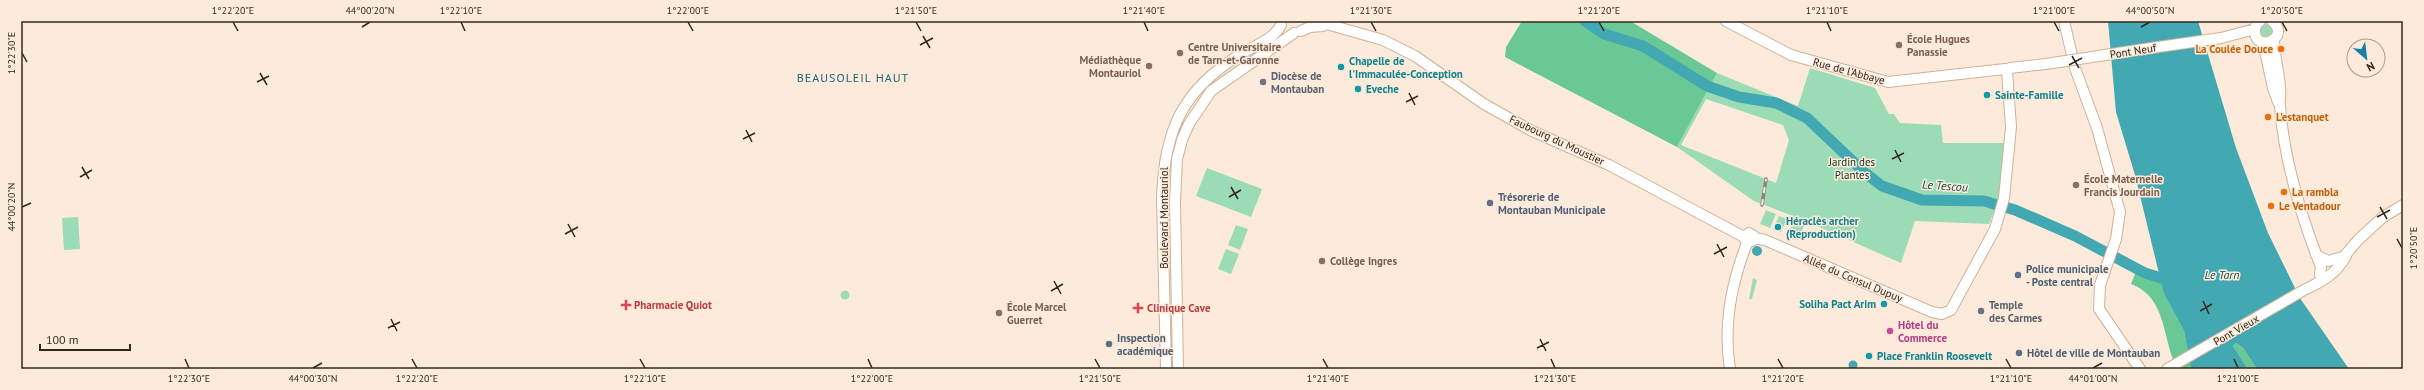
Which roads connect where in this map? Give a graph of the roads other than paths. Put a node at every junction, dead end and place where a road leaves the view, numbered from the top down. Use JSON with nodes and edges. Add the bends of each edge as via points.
{"nodes":[{"id":1,"x":1308,"y":21,"type":"edge"},
{"id":2,"x":1316,"y":21,"type":"edge"},
{"id":3,"x":1726,"y":21,"type":"edge"},
{"id":4,"x":2064,"y":21,"type":"edge"},
{"id":5,"x":2273,"y":21,"type":"edge"},
{"id":6,"x":1281,"y":23,"type":"edge"},
{"id":7,"x":2258,"y":23,"type":"edge"},
{"id":8,"x":1298,"y":32,"type":"junction"},
{"id":9,"x":1351,"y":32,"type":"junction"},
{"id":10,"x":2220,"y":38,"type":"junction"},
{"id":11,"x":2274,"y":39,"type":"junction"},
{"id":12,"x":2261,"y":41,"type":"junction"},
{"id":13,"x":2046,"y":64,"type":"joint"},
{"id":14,"x":2007,"y":69,"type":"junction"},
{"id":15,"x":2280,"y":105,"type":"junction"},
{"id":16,"x":2403,"y":205,"type":"edge"},
{"id":17,"x":1748,"y":240,"type":"junction"},
{"id":18,"x":2316,"y":255,"type":"junction"},
{"id":19,"x":2346,"y":256,"type":"junction"},
{"id":20,"x":2322,"y":278,"type":"junction"},
{"id":21,"x":1166,"y":368,"type":"edge"},
{"id":22,"x":1178,"y":368,"type":"edge"},
{"id":23,"x":1730,"y":369,"type":"edge"},
{"id":24,"x":2140,"y":369,"type":"edge"},
{"id":25,"x":2167,"y":369,"type":"edge"}],
"edges":[{"from":1,"to":8,"type":"main road"},
{"from":2,"to":9,"type":"main road","name":"Faubourg du Moustier"},
{"from":3,"to":14,"type":"main road","name":"Rue de l'Abbaye","via":[[1791,55],[1888,82]]},
{"from":4,"to":24,"type":"main road","via":[[2073,62],[2097,128],[2120,212],[2116,239],[2098,294],[2098,309]]},
{"from":5,"to":11,"type":"main road","via":[[2278,28]]},
{"from":6,"to":8,"type":"main road","via":[[1289,32]]},
{"from":6,"to":21,"type":"main road","name":"Boulevard Montauriol","via":[[1271,37],[1203,82],[1185,105],[1169,144],[1163,170],[1162,198]]},
{"from":7,"to":10,"type":"main road"},
{"from":7,"to":12,"type":"main road"},
{"from":8,"to":9,"type":"main road","name":"Faubourg du Moustier","via":[[1318,25]]},
{"from":8,"to":22,"type":"main road","name":"Boulevard Montauriol","via":[[1211,91],[1189,124],[1182,140],[1177,159],[1175,202]]},
{"from":9,"to":17,"type":"main road","name":"Faubourg du Moustier","via":[[1383,40],[1415,56],[1484,104],[1532,131],[1609,164]]},
{"from":10,"to":12,"type":"main road"},
{"from":10,"to":13,"type":"main road","name":"Pont Neuf","bridge":true},
{"from":11,"to":12,"type":"main road"},
{"from":11,"to":15,"type":"main road"},
{"from":12,"to":15,"type":"main road"},
{"from":13,"to":14,"type":"main road","name":"Rue de l'Abbaye"},
{"from":14,"to":17,"type":"main road","name":"Allée du Consul Dupuy","via":[[2011,127],[2004,198],[1994,232],[1951,310],[1942,314],[1932,312],[1765,240]]},
{"from":15,"to":18,"type":"main road","via":[[2290,166]]},
{"from":16,"to":19,"type":"main road","name":"Pont Vieux","via":[[2383,217],[2358,240]]},
{"from":17,"to":23,"type":"main road","via":[[1732,286],[1727,339]]},
{"from":18,"to":19,"type":"main road","via":[[2328,261]]},
{"from":18,"to":20,"type":"main road"},
{"from":19,"to":20,"type":"main road","name":"Pont Vieux","via":[[2341,266]]},
{"from":20,"to":25,"type":"main road","name":"Pont Vieux"}]}
